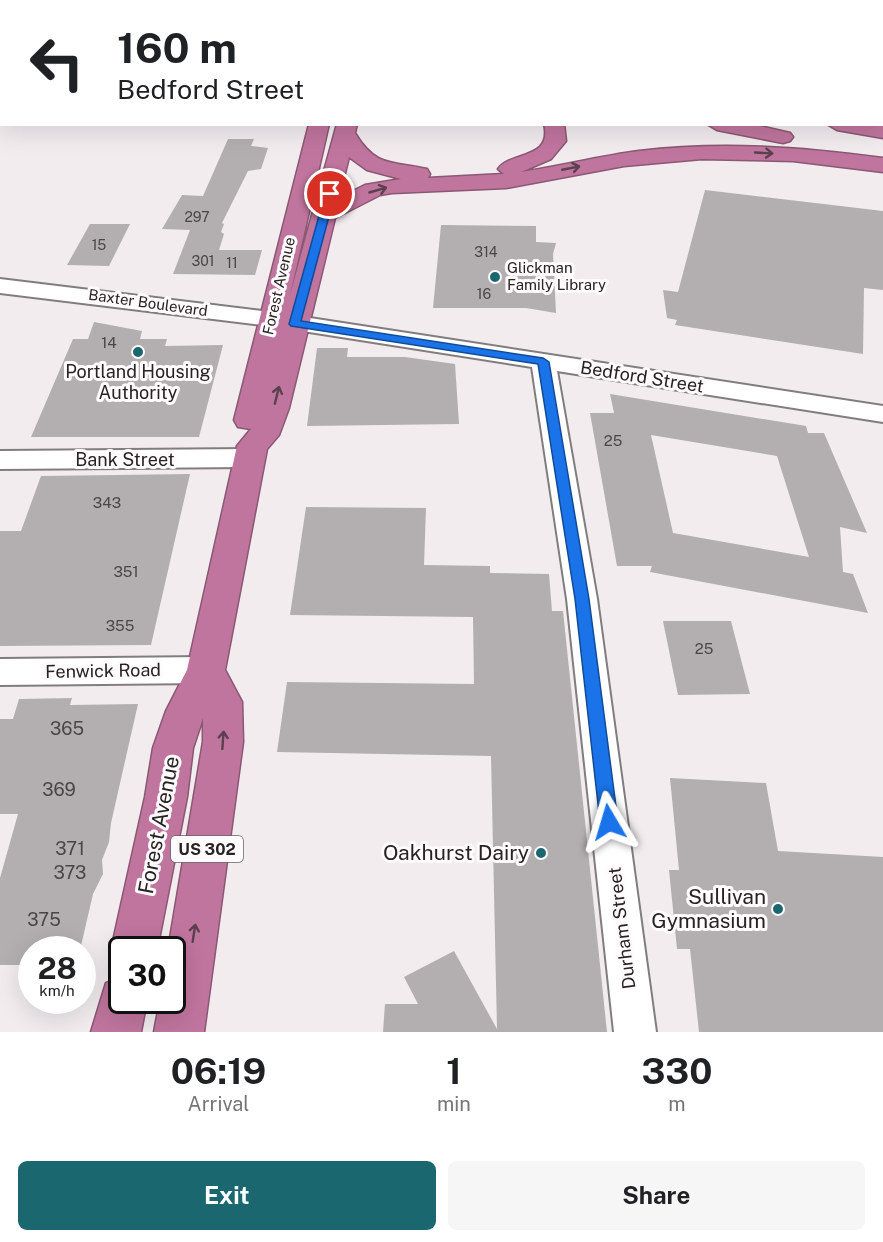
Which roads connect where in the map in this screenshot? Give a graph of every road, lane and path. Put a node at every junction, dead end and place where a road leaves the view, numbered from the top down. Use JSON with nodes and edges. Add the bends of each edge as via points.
{"nodes":[{"id":1,"x":297,"y":126,"type":"dead end"},
{"id":2,"x":554,"y":126,"type":"edge"},
{"id":3,"x":728,"y":126,"type":"edge"},
{"id":4,"x":848,"y":126,"type":"edge"},
{"id":5,"x":346,"y":130,"type":"edge"},
{"id":6,"x":883,"y":132,"type":"edge"},
{"id":7,"x":318,"y":133,"type":"edge"},
{"id":8,"x":883,"y":155,"type":"edge"},
{"id":9,"x":883,"y":165,"type":"edge"},
{"id":10,"x":325,"y":214,"type":"junction"},
{"id":11,"x":0,"y":286,"type":"edge"},
{"id":12,"x":283,"y":321,"type":"junction"},
{"id":13,"x":543,"y":362,"type":"junction"},
{"id":14,"x":883,"y":414,"type":"edge"},
{"id":15,"x":251,"y":452,"type":"junction"},
{"id":16,"x":0,"y":460,"type":"edge"},
{"id":17,"x":206,"y":669,"type":"junction"},
{"id":18,"x":0,"y":672,"type":"edge"},
{"id":19,"x":137,"y":936,"type":"edge"},
{"id":20,"x":120,"y":1014,"type":"edge"},
{"id":21,"x":116,"y":1032,"type":"edge"},
{"id":22,"x":179,"y":1032,"type":"edge"},
{"id":23,"x":635,"y":1032,"type":"edge"}],
"edges":[{"from":1,"to":7,"type":"highway"},
{"from":2,"to":5,"type":"highway","via":[[557,136],[553,145],[531,162],[504,171],[457,177],[376,166],[353,152]]},
{"from":3,"to":8,"type":"highway"},
{"from":4,"to":6,"type":"highway"},
{"from":5,"to":10,"type":"highway","name":"Forest Avenue","number":"US 302"},
{"from":7,"to":12,"type":"highway","name":"Forest Avenue","number":"US 302"},
{"from":10,"to":9,"type":"highway","one_way":true,"via":[[373,190],[392,186],[509,181],[669,154],[749,152],[823,156]]},
{"from":10,"to":12,"type":"highway","name":"Forest Avenue","number":"US 302"},
{"from":11,"to":12,"type":"street","name":"Baxter Boulevard"},
{"from":12,"to":13,"type":"street","name":"Bedford Street"},
{"from":12,"to":15,"type":"highway","name":"Forest Avenue","number":"US 302","via":[[245,438]]},
{"from":13,"to":14,"type":"street","name":"Bedford Street"},
{"from":13,"to":23,"type":"street","name":"Durham Street","via":[[582,599]]},
{"from":15,"to":16,"type":"street","name":"Bank Street"},
{"from":15,"to":17,"type":"highway","name":"Forest Avenue","number":"US 302"},
{"from":17,"to":18,"type":"street","name":"Fenwick Road"},
{"from":17,"to":19,"type":"highway","name":"Forest Avenue","number":"US 302","via":[[173,748]]},
{"from":22,"to":17,"type":"highway","number":"US 302","one_way":true,"via":[[223,742],[223,702]]},
{"from":20,"to":21,"type":"highway"}]}
